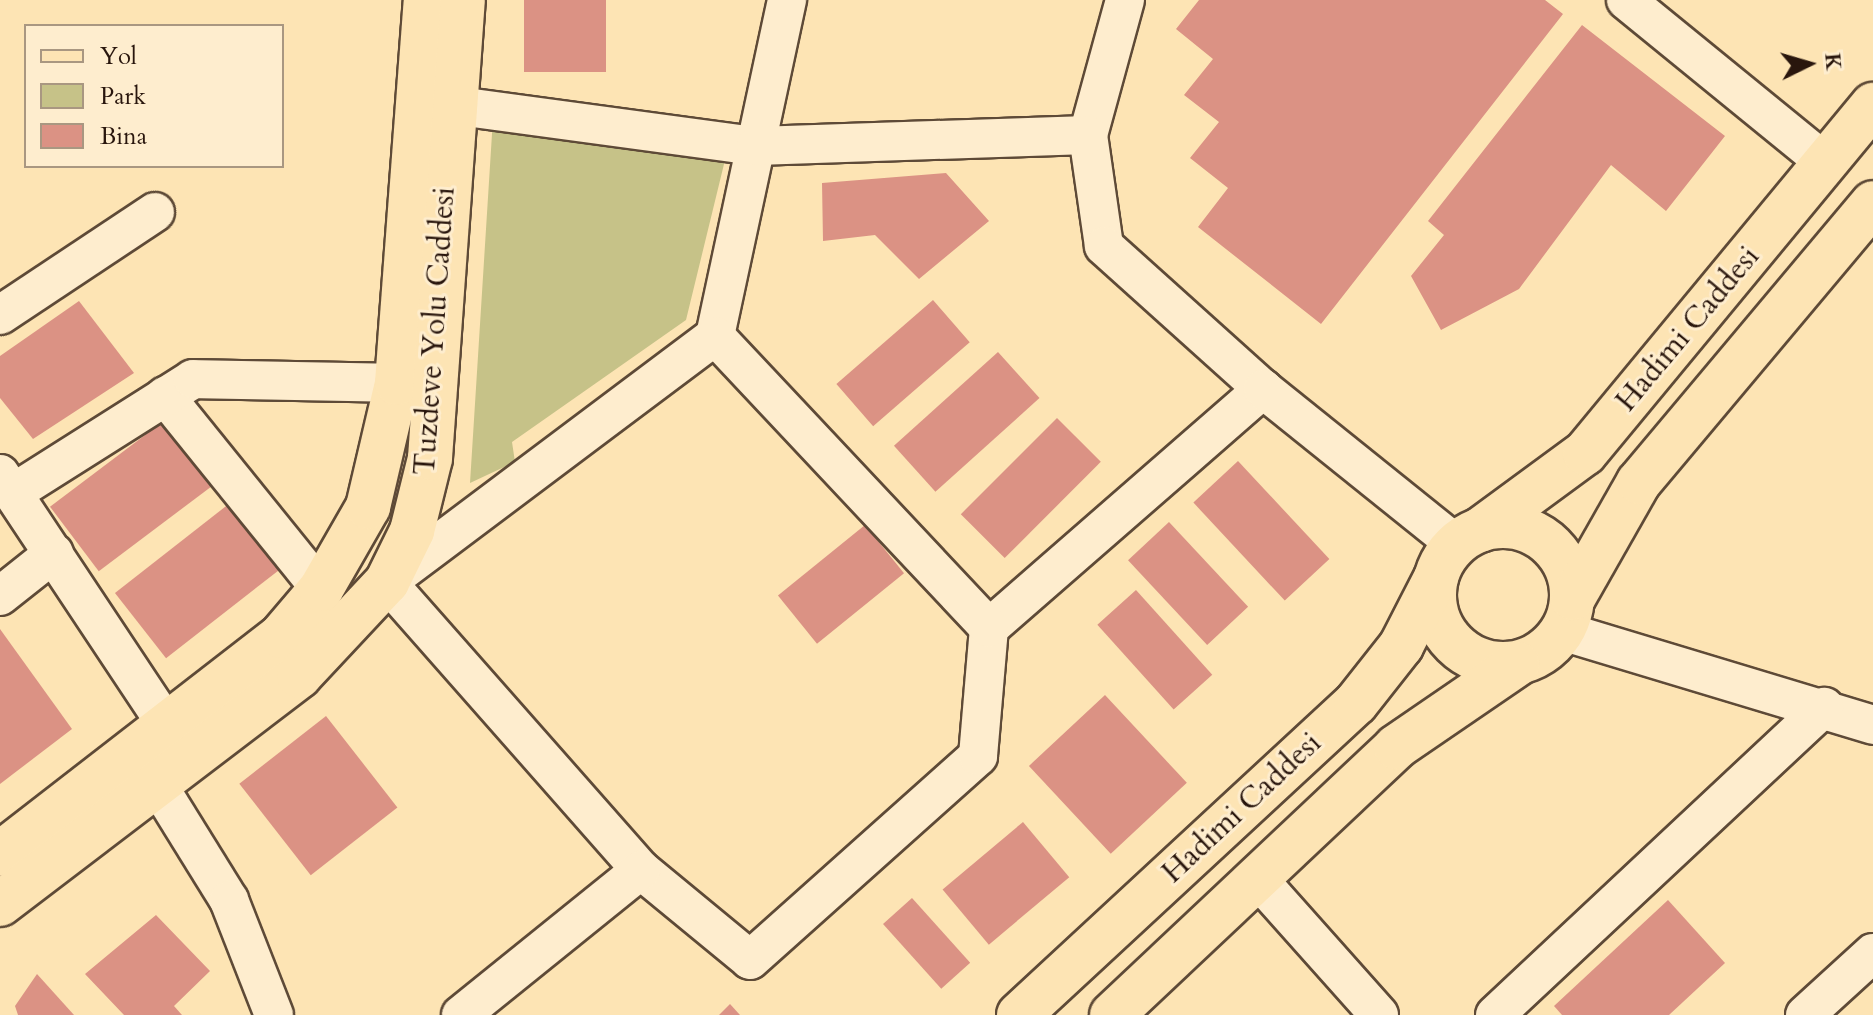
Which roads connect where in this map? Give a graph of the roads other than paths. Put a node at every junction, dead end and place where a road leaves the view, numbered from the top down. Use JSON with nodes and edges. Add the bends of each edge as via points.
{"nodes":[{"id":1,"x":426,"y":0,"type":"edge"},
{"id":2,"x":463,"y":0,"type":"edge"},
{"id":3,"x":787,"y":0,"type":"edge"},
{"id":4,"x":1125,"y":0,"type":"edge"},
{"id":5,"x":1626,"y":0,"type":"edge"},
{"id":6,"x":451,"y":105,"type":"junction"},
{"id":7,"x":1873,"y":105,"type":"edge"},
{"id":8,"x":1088,"y":135,"type":"junction"},
{"id":9,"x":756,"y":146,"type":"junction"},
{"id":10,"x":1826,"y":163,"type":"junction"},
{"id":11,"x":1873,"y":203,"type":"edge"},
{"id":12,"x":155,"y":212,"type":"dead end"},
{"id":13,"x":0,"y":315,"type":"edge"},
{"id":14,"x":715,"y":336,"type":"junction"},
{"id":15,"x":397,"y":383,"type":"junction"},
{"id":16,"x":1263,"y":389,"type":"junction"},
{"id":17,"x":165,"y":396,"type":"junction"},
{"id":18,"x":6,"y":483,"type":"edge"},
{"id":19,"x":1458,"y":551,"type":"junction"},
{"id":20,"x":54,"y":553,"type":"junction"},
{"id":21,"x":387,"y":582,"type":"junction"},
{"id":22,"x":321,"y":589,"type":"junction"},
{"id":23,"x":0,"y":596,"type":"edge"},
{"id":24,"x":1567,"y":614,"type":"junction"},
{"id":25,"x":989,"y":628,"type":"junction"},
{"id":26,"x":1517,"y":664,"type":"junction"},
{"id":27,"x":1824,"y":707,"type":"junction"},
{"id":28,"x":1873,"y":725,"type":"edge"},
{"id":29,"x":168,"y":727,"type":"junction"},
{"id":30,"x":157,"y":784,"type":"junction"},
{"id":31,"x":0,"y":854,"type":"edge"},
{"id":32,"x":641,"y":870,"type":"junction"},
{"id":33,"x":1258,"y":879,"type":"junction"},
{"id":34,"x":0,"y":904,"type":"edge"},
{"id":35,"x":1873,"y":953,"type":"edge"},
{"id":36,"x":1827,"y":1007,"type":"edge"},
{"id":37,"x":274,"y":1015,"type":"edge"},
{"id":38,"x":461,"y":1015,"type":"edge"},
{"id":39,"x":1019,"y":1015,"type":"edge"},
{"id":40,"x":1112,"y":1015,"type":"edge"},
{"id":41,"x":1379,"y":1015,"type":"edge"},
{"id":42,"x":1495,"y":1015,"type":"edge"}],
"edges":[{"from":1,"to":15,"type":"main road","name":"Tuzdeve Yolu Caddesi"},
{"from":2,"to":6,"type":"main road","name":"Tuzdeve Yolu Caddesi"},
{"from":3,"to":9,"type":"street"},
{"from":4,"to":8,"type":"street"},
{"from":5,"to":10,"type":"street"},
{"from":6,"to":9,"type":"street"},
{"from":6,"to":21,"type":"main road","name":"Tuzdeve Yolu Caddesi","via":[[430,458],[412,531]]},
{"from":7,"to":10,"type":"main road","name":"Hadimi Caddesi"},
{"from":8,"to":9,"type":"street"},
{"from":8,"to":16,"type":"street","via":[[1104,246]]},
{"from":9,"to":14,"type":"street"},
{"from":10,"to":19,"type":"main road","name":"Hadimi Caddesi","via":[[1585,453]]},
{"from":11,"to":24,"type":"main road","name":"Hadimi Caddesi","via":[[1639,482]]},
{"from":12,"to":13,"type":"street"},
{"from":14,"to":21,"type":"street"},
{"from":14,"to":25,"type":"street"},
{"from":15,"to":17,"type":"street","via":[[193,379]]},
{"from":15,"to":22,"type":"main road","name":"Tuzdeve Yolu Caddesi","via":[[368,507]]},
{"from":16,"to":19,"type":"street"},
{"from":16,"to":25,"type":"street"},
{"from":17,"to":18,"type":"street"},
{"from":17,"to":22,"type":"street"},
{"from":18,"to":20,"type":"street"},
{"from":19,"to":24,"type":"main road","via":[[1513,527],[1544,539],[1570,576]]},
{"from":19,"to":26,"type":"main road","via":[[1434,601],[1453,643],[1482,661]]},
{"from":19,"to":39,"type":"main road","name":"Hadimi Caddesi","via":[[1401,646],[1356,703]]},
{"from":20,"to":23,"type":"street"},
{"from":20,"to":29,"type":"street"},
{"from":21,"to":30,"type":"main road","name":"Tuzdeve Yolu Caddesi","via":[[299,676]]},
{"from":21,"to":32,"type":"street"},
{"from":22,"to":29,"type":"main road","name":"Tuzdeve Yolu Caddesi","via":[[281,636]]},
{"from":24,"to":26,"type":"main road","via":[[1538,656]]},
{"from":24,"to":27,"type":"street"},
{"from":25,"to":32,"type":"street","via":[[978,756],[750,960]]},
{"from":26,"to":33,"type":"main road","name":"Hadimi Caddesi","via":[[1396,747]]},
{"from":27,"to":28,"type":"street"},
{"from":27,"to":42,"type":"street"},
{"from":29,"to":31,"type":"main road","name":"Tuzdeve Yolu Caddesi"},
{"from":30,"to":34,"type":"main road","name":"Tuzdeve Yolu Caddesi"},
{"from":30,"to":37,"type":"street","via":[[229,900]]},
{"from":32,"to":38,"type":"street"},
{"from":33,"to":40,"type":"main road","name":"Hadimi Caddesi"},
{"from":33,"to":41,"type":"street"},
{"from":35,"to":36,"type":"street"}]}
